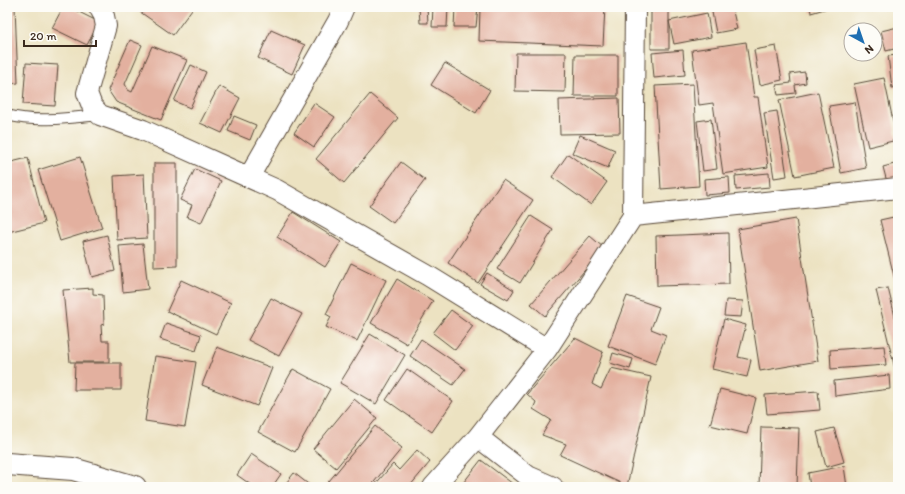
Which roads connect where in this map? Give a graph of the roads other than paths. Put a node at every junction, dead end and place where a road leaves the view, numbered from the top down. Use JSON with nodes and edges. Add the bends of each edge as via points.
{"nodes":[{"id":1,"x":99,"y":7,"type":"edge"},
{"id":2,"x":344,"y":7,"type":"edge"},
{"id":3,"x":635,"y":7,"type":"edge"},
{"id":4,"x":7,"y":115,"type":"edge"},
{"id":5,"x":100,"y":115,"type":"junction"},
{"id":6,"x":249,"y":178,"type":"junction"},
{"id":7,"x":898,"y":188,"type":"edge"},
{"id":8,"x":633,"y":216,"type":"junction"},
{"id":9,"x":547,"y":349,"type":"junction"},
{"id":10,"x":478,"y":437,"type":"junction"},
{"id":11,"x":7,"y":464,"type":"edge"},
{"id":12,"x":135,"y":487,"type":"edge"},
{"id":13,"x":433,"y":487,"type":"edge"},
{"id":14,"x":553,"y":487,"type":"edge"}],
"edges":[{"from":1,"to":5,"type":"street","via":[[106,26],[87,94],[92,106]]},
{"from":2,"to":6,"type":"street"},
{"from":3,"to":8,"type":"street"},
{"from":4,"to":5,"type":"lane","via":[[18,118],[66,119]]},
{"from":5,"to":6,"type":"street","via":[[143,130]]},
{"from":6,"to":9,"type":"street","via":[[277,190],[427,275]]},
{"from":7,"to":8,"type":"street"},
{"from":8,"to":9,"type":"street"},
{"from":9,"to":10,"type":"street"},
{"from":10,"to":13,"type":"street"},
{"from":10,"to":14,"type":"street","via":[[528,476]]},
{"from":11,"to":12,"type":"street","via":[[73,469]]}]}
